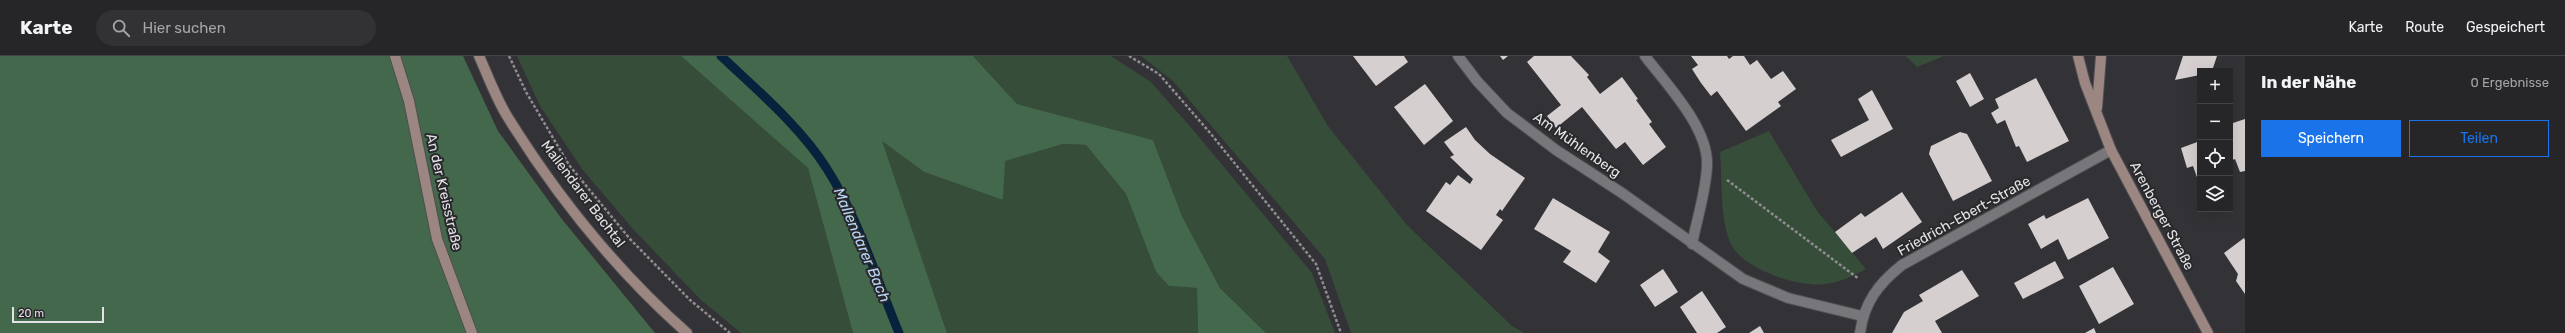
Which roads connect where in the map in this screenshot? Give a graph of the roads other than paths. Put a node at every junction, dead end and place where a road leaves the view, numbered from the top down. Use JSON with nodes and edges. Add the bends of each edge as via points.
{"nodes":[{"id":1,"x":395,"y":56,"type":"edge"},
{"id":2,"x":479,"y":56,"type":"edge"},
{"id":3,"x":1458,"y":56,"type":"edge"},
{"id":4,"x":1646,"y":56,"type":"edge"},
{"id":5,"x":2078,"y":56,"type":"edge"},
{"id":6,"x":2101,"y":56,"type":"edge"},
{"id":7,"x":2097,"y":110,"type":"junction"},
{"id":8,"x":2112,"y":150,"type":"junction"},
{"id":9,"x":1692,"y":244,"type":"junction"},
{"id":10,"x":1862,"y":316,"type":"junction"},
{"id":11,"x":472,"y":333,"type":"edge"},
{"id":12,"x":687,"y":333,"type":"edge"},
{"id":13,"x":1860,"y":333,"type":"edge"},
{"id":14,"x":2208,"y":333,"type":"edge"}],
"edges":[{"from":1,"to":11,"type":"street","name":"An der Kreisstraße","via":[[409,101],[437,239]]},
{"from":2,"to":12,"type":"street","name":"Mallendarer Bachtal","via":[[507,115],[564,198],[606,251]]},
{"from":3,"to":9,"type":"street","name":"Am Mühlenberg","via":[[1507,113]]},
{"from":4,"to":9,"type":"street","via":[[1696,126],[1705,146],[1707,166]]},
{"from":5,"to":7,"type":"street","name":"Arenberger Straße","via":[[2085,83]]},
{"from":6,"to":7,"type":"street","name":"Arenberger Straße"},
{"from":7,"to":8,"type":"street","name":"Arenberger Straße"},
{"from":8,"to":10,"type":"street","name":"Friedrich-Ebert-Straße","via":[[1902,265],[1874,290]]},
{"from":8,"to":14,"type":"street","name":"Arenberger Straße"},
{"from":9,"to":10,"type":"street","name":"Am Mühlenberg","via":[[1743,279],[1770,292]]},
{"from":10,"to":13,"type":"street","name":"Friedrich-Ebert-Straße"}]}
